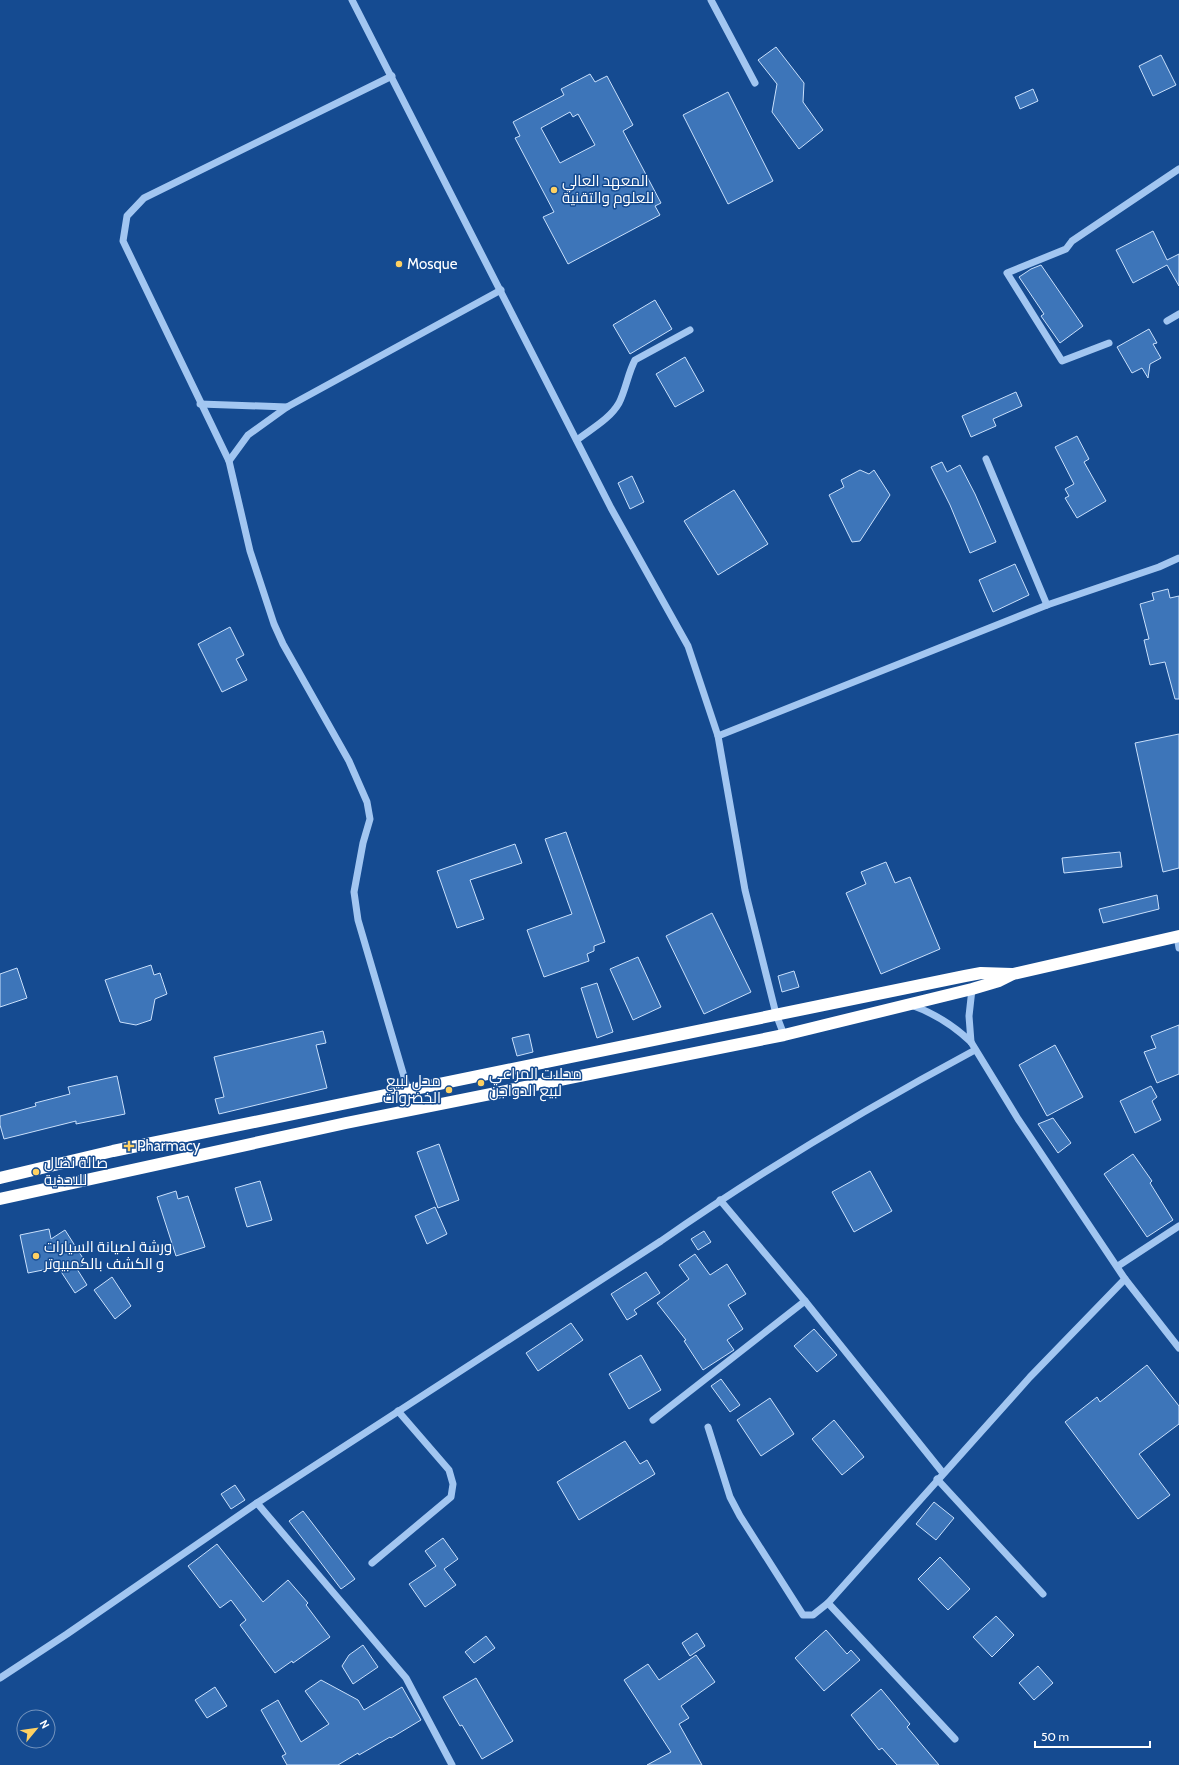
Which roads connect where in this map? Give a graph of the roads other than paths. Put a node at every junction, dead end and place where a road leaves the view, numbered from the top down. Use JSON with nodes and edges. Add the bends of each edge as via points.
{"nodes":[{"id":1,"x":352,"y":0,"type":"edge"},
{"id":2,"x":711,"y":0,"type":"edge"},
{"id":3,"x":392,"y":76,"type":"junction"},
{"id":4,"x":755,"y":83,"type":"dead end"},
{"id":5,"x":1179,"y":169,"type":"edge"},
{"id":6,"x":501,"y":290,"type":"junction"},
{"id":7,"x":1179,"y":314,"type":"edge"},
{"id":8,"x":1166,"y":320,"type":"dead end"},
{"id":9,"x":690,"y":330,"type":"dead end"},
{"id":10,"x":1110,"y":343,"type":"dead end"},
{"id":11,"x":200,"y":404,"type":"junction"},
{"id":12,"x":287,"y":407,"type":"junction"},
{"id":13,"x":577,"y":440,"type":"junction"},
{"id":14,"x":986,"y":459,"type":"dead end"},
{"id":15,"x":229,"y":461,"type":"junction"},
{"id":16,"x":1179,"y":558,"type":"edge"},
{"id":17,"x":1047,"y":605,"type":"junction"},
{"id":18,"x":718,"y":736,"type":"junction"},
{"id":19,"x":1178,"y":940,"type":"edge"},
{"id":20,"x":1013,"y":974,"type":"junction"},
{"id":21,"x":972,"y":989,"type":"junction"},
{"id":22,"x":909,"y":1005,"type":"junction"},
{"id":23,"x":776,"y":1014,"type":"junction"},
{"id":24,"x":784,"y":1035,"type":"junction"},
{"id":25,"x":971,"y":1042,"type":"junction"},
{"id":26,"x":602,"y":1050,"type":"junction"},
{"id":27,"x":975,"y":1050,"type":"junction"},
{"id":28,"x":608,"y":1070,"type":"junction"},
{"id":29,"x":408,"y":1090,"type":"junction"},
{"id":30,"x":0,"y":1178,"type":"edge"},
{"id":31,"x":0,"y":1200,"type":"edge"},
{"id":32,"x":720,"y":1200,"type":"junction"},
{"id":33,"x":1179,"y":1226,"type":"edge"},
{"id":34,"x":1118,"y":1266,"type":"junction"},
{"id":35,"x":1126,"y":1278,"type":"junction"},
{"id":36,"x":804,"y":1300,"type":"junction"},
{"id":37,"x":1179,"y":1348,"type":"edge"},
{"id":38,"x":398,"y":1410,"type":"junction"},
{"id":39,"x":654,"y":1420,"type":"dead end"},
{"id":40,"x":708,"y":1427,"type":"dead end"},
{"id":41,"x":943,"y":1473,"type":"junction"},
{"id":42,"x":937,"y":1479,"type":"junction"},
{"id":43,"x":257,"y":1503,"type":"junction"},
{"id":44,"x":372,"y":1563,"type":"dead end"},
{"id":45,"x":1043,"y":1594,"type":"dead end"},
{"id":46,"x":828,"y":1603,"type":"junction"},
{"id":47,"x":0,"y":1678,"type":"edge"},
{"id":48,"x":955,"y":1739,"type":"dead end"},
{"id":49,"x":452,"y":1765,"type":"edge"}],
"edges":[{"from":1,"to":3,"type":"street"},
{"from":2,"to":4,"type":"street"},
{"from":3,"to":6,"type":"street"},
{"from":3,"to":11,"type":"street","via":[[144,198],[127,216],[123,241]]},
{"from":5,"to":10,"type":"street","via":[[1072,241],[1066,249],[1007,273],[1062,361]]},
{"from":6,"to":12,"type":"street"},
{"from":6,"to":13,"type":"street"},
{"from":7,"to":8,"type":"street"},
{"from":9,"to":13,"type":"street","via":[[635,360],[619,403],[612,414]]},
{"from":11,"to":12,"type":"street"},
{"from":11,"to":15,"type":"street"},
{"from":12,"to":15,"type":"street","via":[[248,435]]},
{"from":13,"to":18,"type":"street","via":[[611,508],[688,646]]},
{"from":14,"to":17,"type":"street"},
{"from":15,"to":29,"type":"street","via":[[250,551],[274,624],[349,761],[367,802],[370,819],[354,892],[358,920]]},
{"from":16,"to":17,"type":"street"},
{"from":17,"to":18,"type":"street"},
{"from":18,"to":23,"type":"street","via":[[745,890]]},
{"from":19,"to":20,"type":"highway"},
{"from":20,"to":21,"type":"highway"},
{"from":20,"to":23,"type":"highway","via":[[965,976]]},
{"from":21,"to":22,"type":"highway"},
{"from":21,"to":25,"type":"street","via":[[969,1016]]},
{"from":22,"to":24,"type":"highway"},
{"from":22,"to":25,"type":"street","via":[[943,1019]]},
{"from":23,"to":24,"type":"street"},
{"from":23,"to":26,"type":"highway"},
{"from":24,"to":28,"type":"highway"},
{"from":25,"to":27,"type":"street"},
{"from":26,"to":28,"type":"highway"},
{"from":26,"to":29,"type":"highway"},
{"from":27,"to":32,"type":"street","via":[[848,1119]]},
{"from":27,"to":34,"type":"street","via":[[1018,1119]]},
{"from":28,"to":31,"type":"highway","via":[[346,1123]]},
{"from":29,"to":30,"type":"highway","via":[[113,1150]]},
{"from":32,"to":36,"type":"street"},
{"from":32,"to":38,"type":"street"},
{"from":33,"to":34,"type":"street"},
{"from":34,"to":35,"type":"street"},
{"from":35,"to":37,"type":"street"},
{"from":35,"to":41,"type":"street","via":[[1030,1377]]},
{"from":36,"to":39,"type":"street"},
{"from":36,"to":41,"type":"street"},
{"from":38,"to":43,"type":"street"},
{"from":38,"to":44,"type":"street","via":[[449,1470],[454,1484],[451,1498]]},
{"from":40,"to":46,"type":"street","via":[[730,1496],[740,1516],[804,1615],[813,1615]]},
{"from":41,"to":42,"type":"street"},
{"from":42,"to":45,"type":"street"},
{"from":42,"to":46,"type":"street"},
{"from":43,"to":47,"type":"street"},
{"from":43,"to":49,"type":"street","via":[[406,1678]]},
{"from":46,"to":48,"type":"street"}]}
